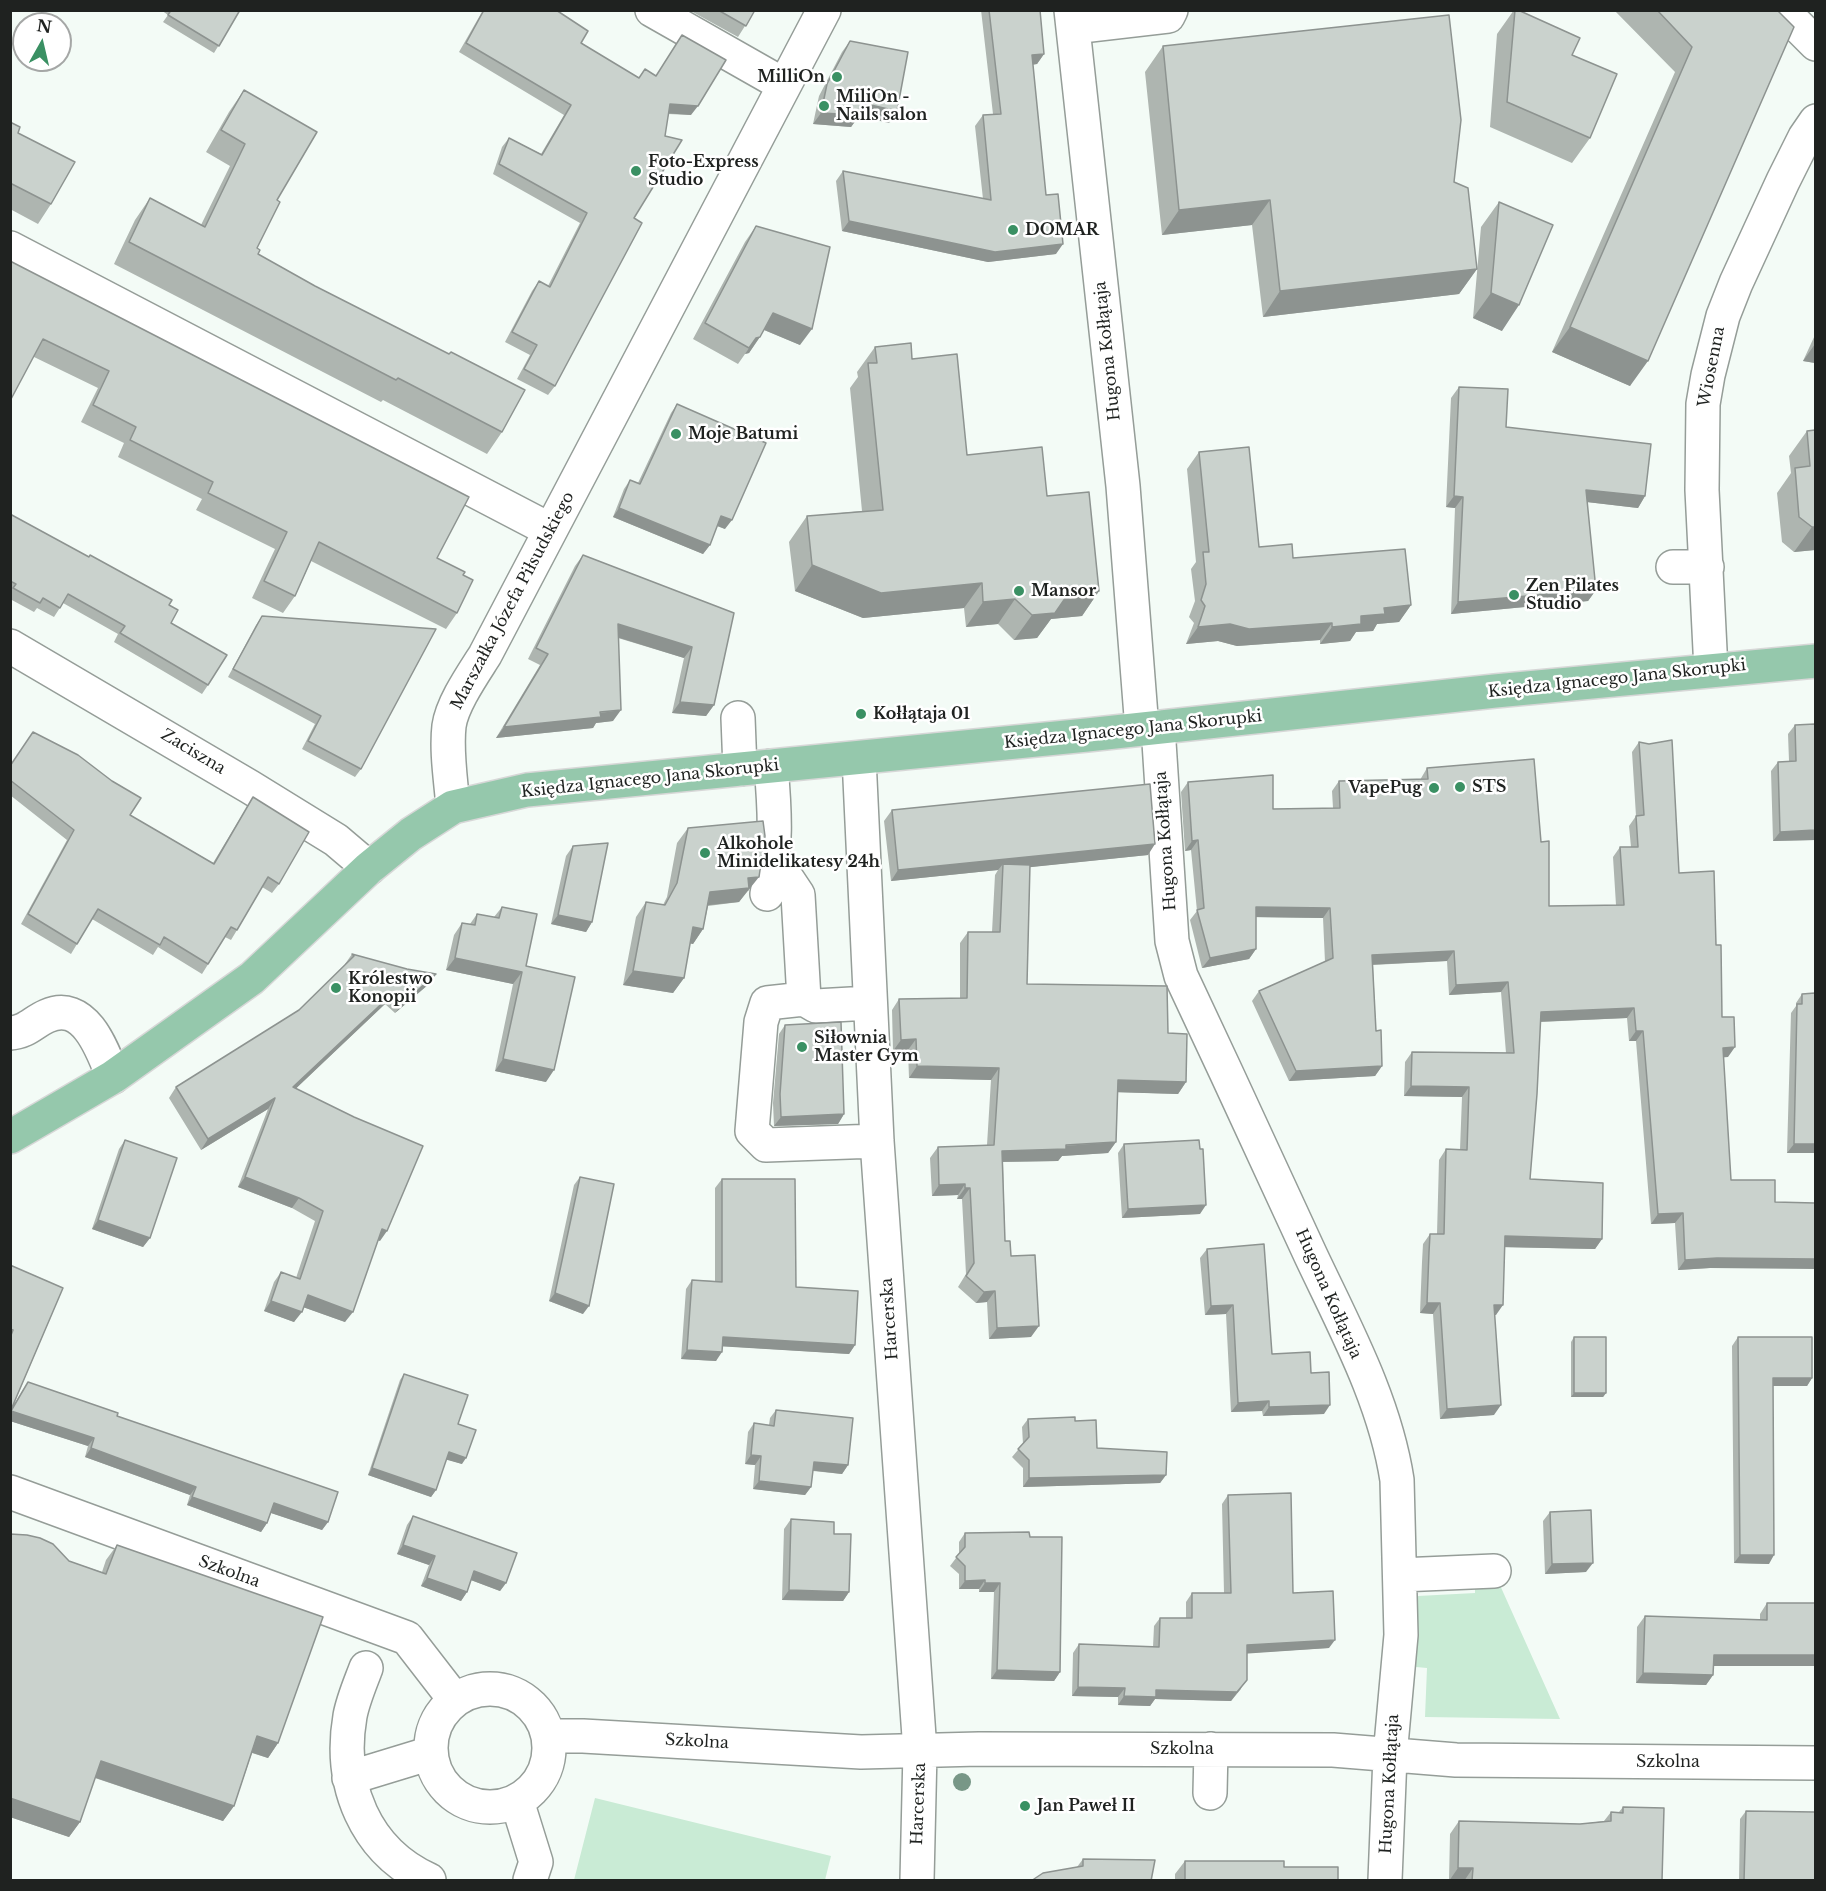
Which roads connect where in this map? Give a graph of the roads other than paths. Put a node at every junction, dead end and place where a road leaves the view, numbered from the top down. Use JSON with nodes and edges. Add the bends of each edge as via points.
{"nodes":[{"id":1,"x":652,"y":10,"type":"edge"},
{"id":2,"x":824,"y":10,"type":"edge"},
{"id":3,"x":1172,"y":10,"type":"edge"},
{"id":4,"x":1782,"y":10,"type":"edge"},
{"id":5,"x":1072,"y":19,"type":"edge"},
{"id":6,"x":1815,"y":44,"type":"edge"},
{"id":7,"x":784,"y":85,"type":"junction"},
{"id":8,"x":1815,"y":121,"type":"edge"},
{"id":9,"x":10,"y":248,"type":"edge"},
{"id":10,"x":550,"y":530,"type":"junction"},
{"id":11,"x":1672,"y":567,"type":"dead end"},
{"id":12,"x":1707,"y":567,"type":"junction"},
{"id":13,"x":10,"y":646,"type":"edge"},
{"id":14,"x":1815,"y":661,"type":"edge"},
{"id":15,"x":1712,"y":670,"type":"junction"},
{"id":16,"x":738,"y":718,"type":"dead end"},
{"id":17,"x":1150,"y":728,"type":"junction"},
{"id":18,"x":859,"y":758,"type":"junction"},
{"id":19,"x":756,"y":768,"type":"junction"},
{"id":20,"x":453,"y":807,"type":"junction"},
{"id":21,"x":369,"y":868,"type":"junction"},
{"id":22,"x":804,"y":999,"type":"junction"},
{"id":23,"x":869,"y":1004,"type":"junction"},
{"id":24,"x":10,"y":1033,"type":"edge"},
{"id":25,"x":113,"y":1077,"type":"junction"},
{"id":26,"x":10,"y":1137,"type":"edge"},
{"id":27,"x":877,"y":1141,"type":"junction"},
{"id":28,"x":10,"y":1492,"type":"edge"},
{"id":29,"x":1494,"y":1571,"type":"dead end"},
{"id":30,"x":1400,"y":1575,"type":"junction"},
{"id":31,"x":366,"y":1668,"type":"dead end"},
{"id":32,"x":455,"y":1700,"type":"junction"},
{"id":33,"x":549,"y":1736,"type":"junction"},
{"id":34,"x":1210,"y":1749,"type":"junction"},
{"id":35,"x":920,"y":1751,"type":"junction"},
{"id":36,"x":431,"y":1753,"type":"junction"},
{"id":37,"x":1390,"y":1756,"type":"junction"},
{"id":38,"x":1815,"y":1763,"type":"edge"},
{"id":39,"x":349,"y":1778,"type":"junction"},
{"id":40,"x":1210,"y":1793,"type":"dead end"},
{"id":41,"x":517,"y":1801,"type":"junction"},
{"id":42,"x":429,"y":1881,"type":"edge"},
{"id":43,"x":530,"y":1881,"type":"edge"},
{"id":44,"x":917,"y":1881,"type":"edge"},
{"id":45,"x":1384,"y":1881,"type":"edge"}],
"edges":[{"from":1,"to":7,"type":"street"},
{"from":2,"to":7,"type":"street","name":"Marszałka Józefa Piłsudskiego"},
{"from":3,"to":5,"type":"street","via":[[1168,16],[1133,21]]},
{"from":4,"to":6,"type":"street"},
{"from":5,"to":17,"type":"street","name":"Hugona Kołłątaja","via":[[1109,487]]},
{"from":7,"to":10,"type":"street","name":"Marszałka Józefa Piłsudskiego"},
{"from":8,"to":12,"type":"street","name":"Wiosenna","via":[[1762,223],[1718,333],[1703,405],[1702,490]]},
{"from":9,"to":10,"type":"street"},
{"from":10,"to":20,"type":"street","name":"Marszałka Józefa Piłsudskiego","via":[[464,689],[449,725]]},
{"from":11,"to":12,"type":"street"},
{"from":12,"to":15,"type":"street","name":"Wiosenna"},
{"from":13,"to":21,"type":"street","name":"Zaciszna","via":[[259,792],[336,840]]},
{"from":14,"to":15,"type":"main road","name":"Księdza Ignacego Jana Skorupki"},
{"from":15,"to":17,"type":"main road","name":"Księdza Ignacego Jana Skorupki"},
{"from":16,"to":19,"type":"street"},
{"from":17,"to":18,"type":"main road","name":"Księdza Ignacego Jana Skorupki"},
{"from":17,"to":30,"type":"street","name":"Hugona Kołłątaja","via":[[1173,941],[1181,976],[1380,1408],[1397,1480]]},
{"from":18,"to":19,"type":"main road","name":"Księdza Ignacego Jana Skorupki"},
{"from":18,"to":23,"type":"street","name":"Harcerska"},
{"from":19,"to":20,"type":"main road","name":"Księdza Ignacego Jana Skorupki","via":[[527,790]]},
{"from":19,"to":22,"type":"street","via":[[775,811],[774,865],[778,887],[798,895]]},
{"from":20,"to":21,"type":"main road"},
{"from":21,"to":25,"type":"main road","via":[[252,978]]},
{"from":22,"to":23,"type":"street","via":[[816,1006]]},
{"from":22,"to":27,"type":"street","via":[[767,1003],[760,1022],[752,1131],[766,1145]]},
{"from":23,"to":27,"type":"street","name":"Harcerska"},
{"from":24,"to":25,"type":"street","via":[[21,1032],[56,1012],[70,1014],[84,1021],[101,1046]]},
{"from":25,"to":26,"type":"main road"},
{"from":27,"to":35,"type":"street","name":"Harcerska"},
{"from":28,"to":32,"type":"street","name":"Szkolna","via":[[407,1638]]},
{"from":29,"to":30,"type":"street"},
{"from":30,"to":37,"type":"street","name":"Hugona Kołłątaja","via":[[1401,1635]]},
{"from":31,"to":39,"type":"street","via":[[350,1714]]},
{"from":32,"to":33,"type":"street","via":[[487,1689],[520,1696],[543,1720]]},
{"from":32,"to":36,"type":"street","via":[[435,1727]]},
{"from":33,"to":35,"type":"street","name":"Szkolna","via":[[861,1752]]},
{"from":33,"to":41,"type":"street","via":[[546,1770],[537,1785]]},
{"from":34,"to":35,"type":"street","name":"Szkolna"},
{"from":34,"to":37,"type":"street","name":"Szkolna","via":[[1333,1750]]},
{"from":34,"to":40,"type":"street"},
{"from":35,"to":44,"type":"street","name":"Harcerska"},
{"from":36,"to":39,"type":"street"},
{"from":36,"to":41,"type":"street","via":[[438,1776],[461,1800],[477,1807],[494,1808]]},
{"from":37,"to":38,"type":"street","name":"Szkolna"},
{"from":37,"to":45,"type":"street","name":"Hugona Kołłątaja"},
{"from":39,"to":42,"type":"street","via":[[359,1809],[378,1842],[396,1862]]},
{"from":41,"to":43,"type":"street","via":[[536,1862]]}]}
